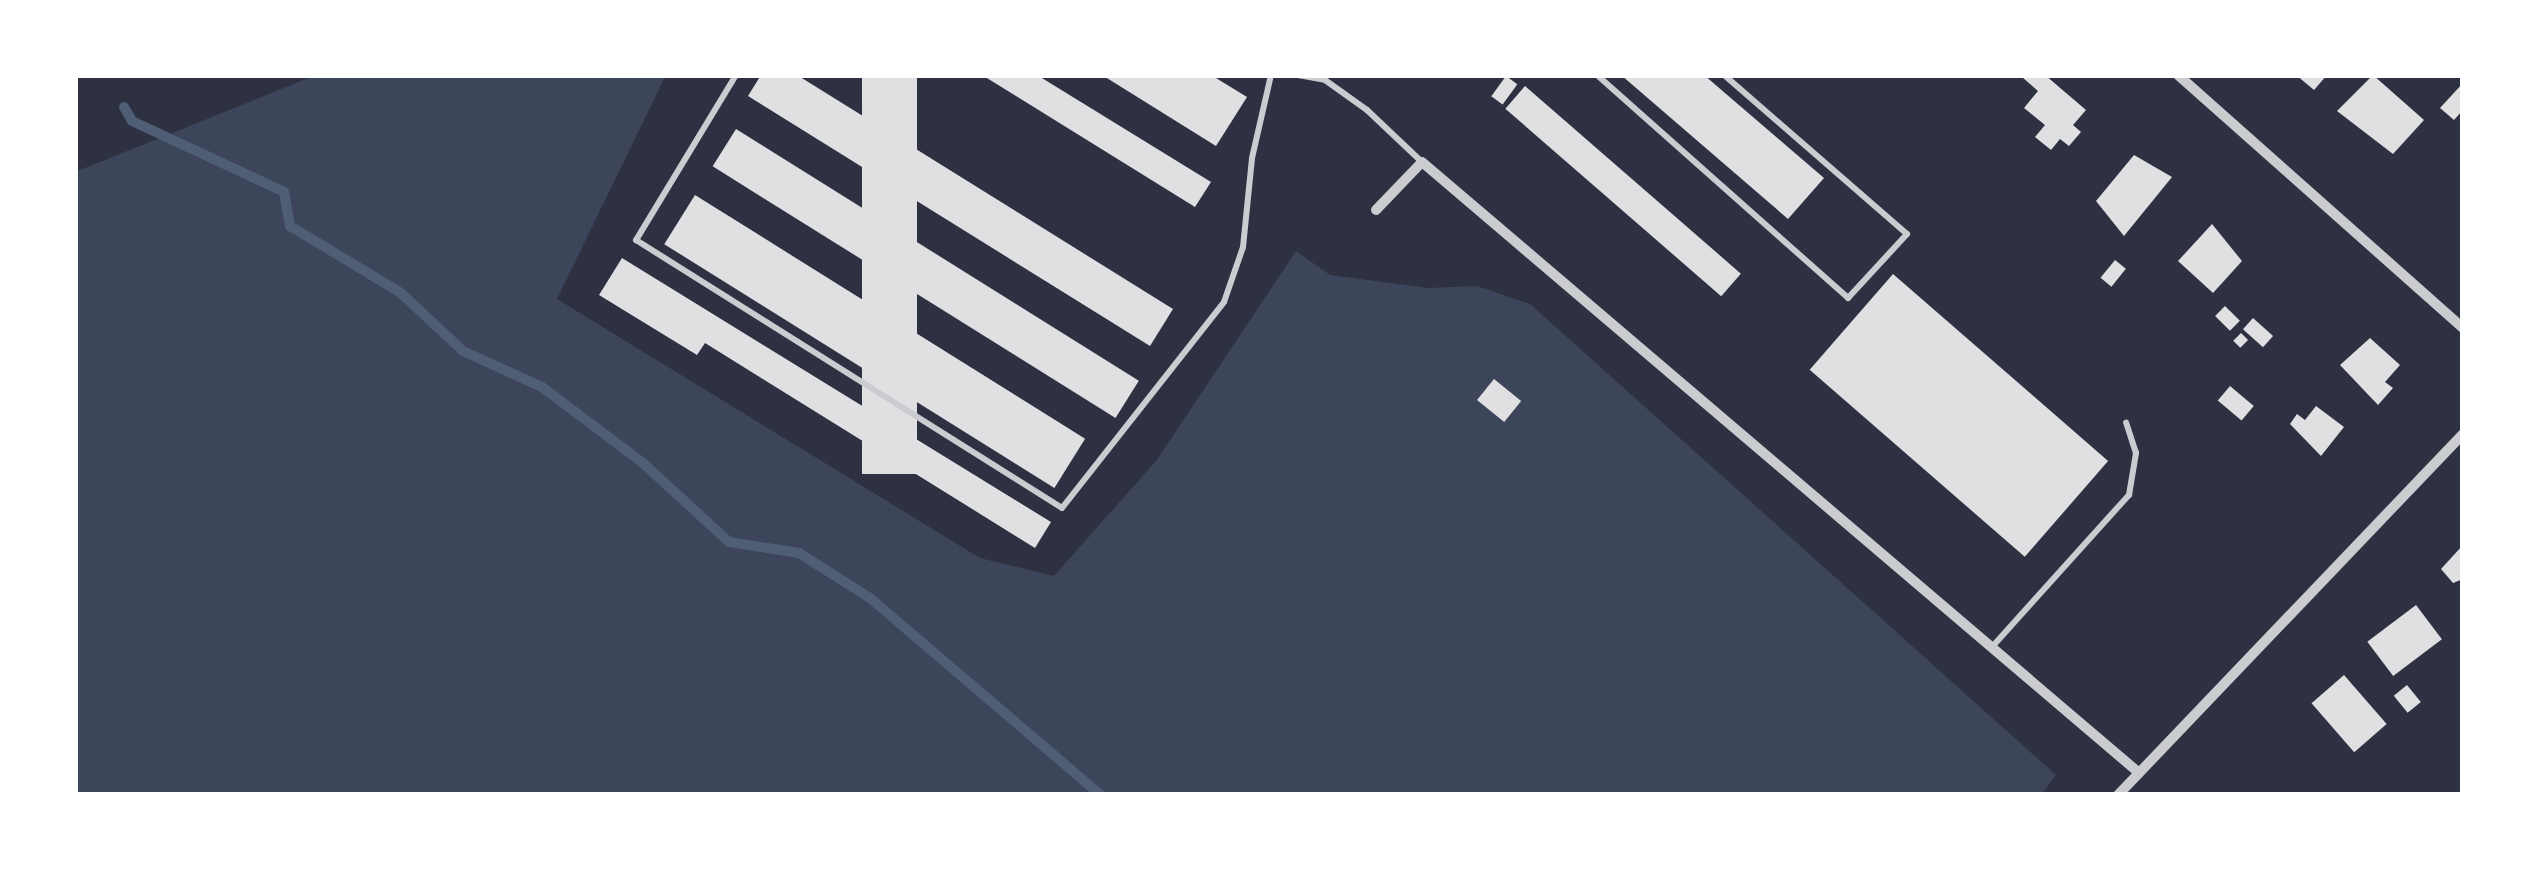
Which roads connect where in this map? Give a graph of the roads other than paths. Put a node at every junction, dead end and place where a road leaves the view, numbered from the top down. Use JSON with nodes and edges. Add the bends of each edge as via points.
{"nodes":[{"id":1,"x":736,"y":75,"type":"edge"},
{"id":2,"x":1272,"y":75,"type":"edge"},
{"id":3,"x":1298,"y":75,"type":"edge"},
{"id":4,"x":1597,"y":75,"type":"edge"},
{"id":5,"x":1724,"y":75,"type":"edge"},
{"id":6,"x":2178,"y":75,"type":"edge"},
{"id":7,"x":1422,"y":162,"type":"junction"},
{"id":8,"x":1376,"y":210,"type":"dead end"},
{"id":9,"x":2463,"y":328,"type":"edge"},
{"id":10,"x":2126,"y":422,"type":"dead end"},
{"id":11,"x":2463,"y":434,"type":"edge"},
{"id":12,"x":1991,"y":648,"type":"junction"},
{"id":13,"x":2138,"y":772,"type":"junction"},
{"id":14,"x":2118,"y":795,"type":"edge"}],
"edges":[{"from":1,"to":2,"type":"lane","via":[[636,240],[1062,508],[1224,302],[1243,247],[1252,158]]},
{"from":3,"to":7,"type":"lane","via":[[1324,80],[1367,110]]},
{"from":4,"to":5,"type":"lane","via":[[1848,298],[1908,234]]},
{"from":6,"to":9,"type":"street"},
{"from":7,"to":8,"type":"street"},
{"from":7,"to":12,"type":"street"},
{"from":10,"to":12,"type":"lane","via":[[2136,453],[2128,495]]},
{"from":11,"to":13,"type":"street"},
{"from":12,"to":13,"type":"street"},
{"from":13,"to":14,"type":"street"}]}
